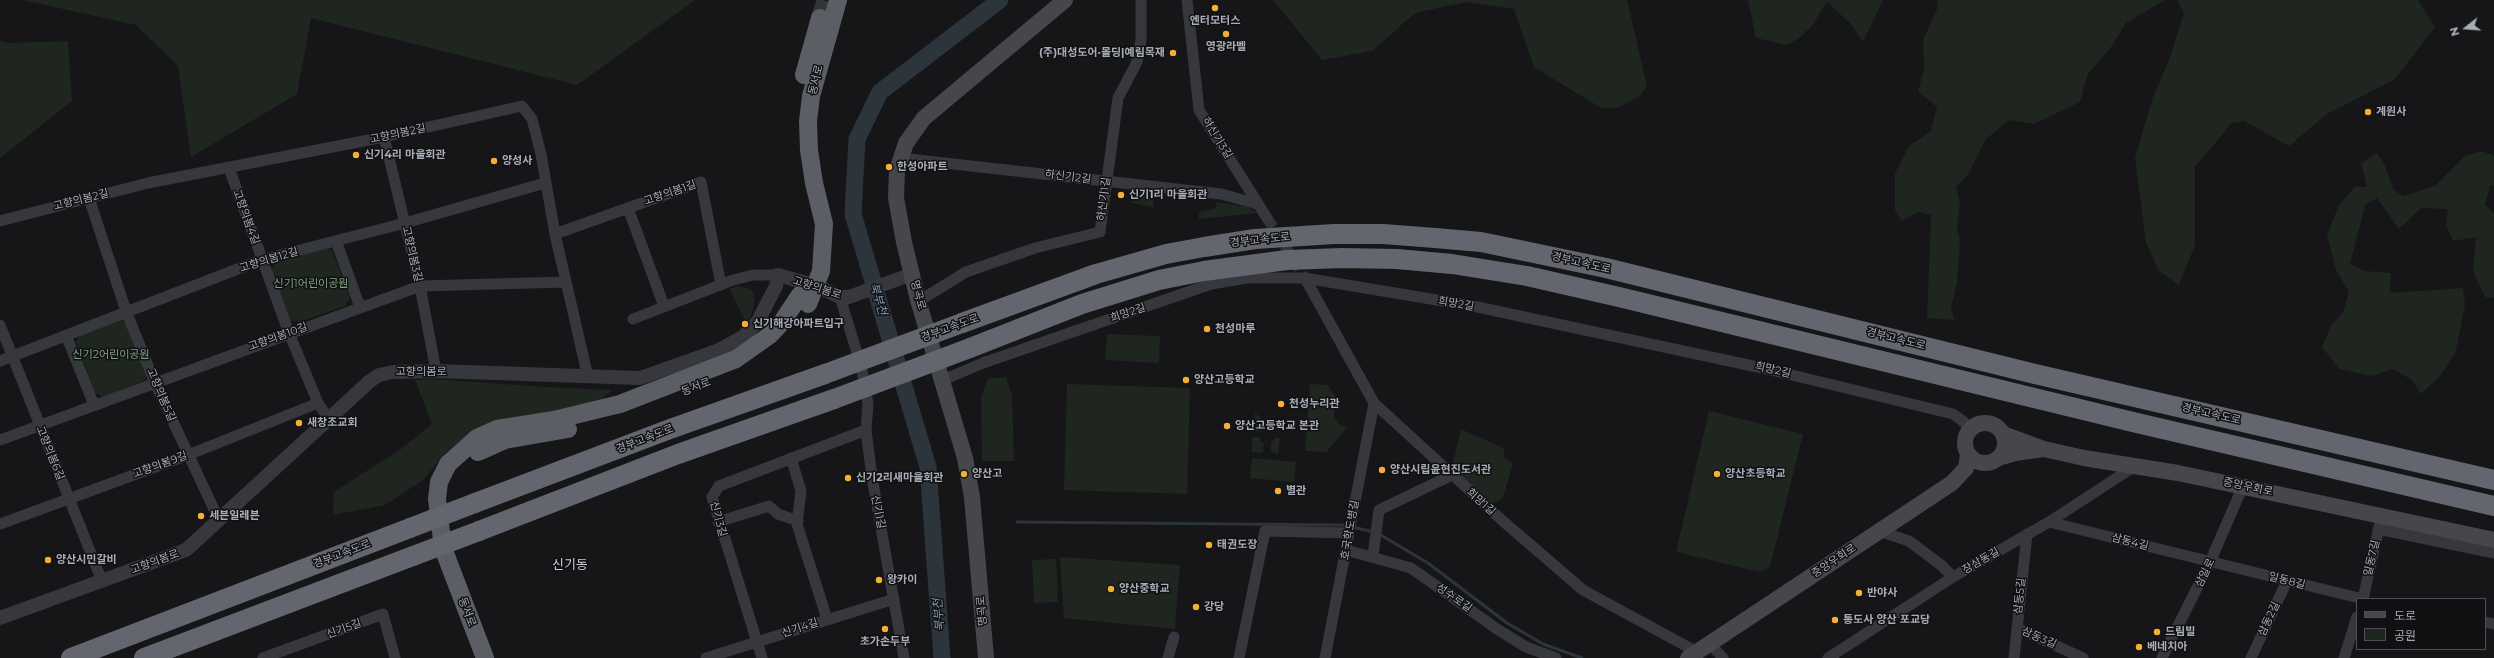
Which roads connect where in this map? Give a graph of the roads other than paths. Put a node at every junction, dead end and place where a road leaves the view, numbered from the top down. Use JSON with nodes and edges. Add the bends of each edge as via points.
{"nodes":[{"id":1,"x":838,"y":0,"type":"edge"},
{"id":2,"x":1065,"y":0,"type":"edge"},
{"id":3,"x":1141,"y":0,"type":"edge"},
{"id":4,"x":1186,"y":0,"type":"edge"},
{"id":5,"x":820,"y":18,"type":"tunnel mouth"},
{"id":6,"x":384,"y":137,"type":"junction"},
{"id":7,"x":900,"y":158,"type":"junction"},
{"id":8,"x":229,"y":168,"type":"junction"},
{"id":9,"x":1106,"y":181,"type":"junction"},
{"id":10,"x":545,"y":183,"type":"junction"},
{"id":11,"x":89,"y":198,"type":"junction"},
{"id":12,"x":1258,"y":204,"type":"junction"},
{"id":13,"x":628,"y":208,"type":"junction"},
{"id":14,"x":1267,"y":218,"type":"tunnel mouth"},
{"id":15,"x":0,"y":220,"type":"edge"},
{"id":16,"x":405,"y":223,"type":"junction"},
{"id":17,"x":555,"y":234,"type":"junction"},
{"id":18,"x":336,"y":241,"type":"junction"},
{"id":19,"x":262,"y":260,"type":"junction"},
{"id":20,"x":816,"y":270,"type":"junction"},
{"id":21,"x":912,"y":274,"type":"junction"},
{"id":22,"x":778,"y":276,"type":"junction"},
{"id":23,"x":1305,"y":278,"type":"junction"},
{"id":24,"x":566,"y":282,"type":"junction"},
{"id":25,"x":721,"y":285,"type":"junction"},
{"id":26,"x":420,"y":286,"type":"junction"},
{"id":27,"x":844,"y":297,"type":"junction"},
{"id":28,"x":804,"y":300,"type":"junction"},
{"id":29,"x":919,"y":302,"type":"junction"},
{"id":30,"x":664,"y":306,"type":"junction"},
{"id":31,"x":360,"y":307,"type":"junction"},
{"id":32,"x":126,"y":311,"type":"junction"},
{"id":33,"x":633,"y":318,"type":"dead end"},
{"id":34,"x":0,"y":325,"type":"edge"},
{"id":35,"x":289,"y":332,"type":"junction"},
{"id":36,"x":66,"y":335,"type":"junction"},
{"id":37,"x":12,"y":357,"type":"junction"},
{"id":38,"x":0,"y":361,"type":"edge"},
{"id":39,"x":436,"y":371,"type":"junction"},
{"id":40,"x":588,"y":377,"type":"junction"},
{"id":41,"x":943,"y":380,"type":"junction"},
{"id":42,"x":155,"y":383,"type":"junction"},
{"id":43,"x":318,"y":403,"type":"junction"},
{"id":44,"x":1374,"y":403,"type":"junction"},
{"id":45,"x":94,"y":405,"type":"junction"},
{"id":46,"x":329,"y":419,"type":"junction"},
{"id":47,"x":39,"y":425,"type":"junction"},
{"id":48,"x":866,"y":430,"type":"junction"},
{"id":49,"x":1969,"y":430,"type":"junction"},
{"id":50,"x":2003,"y":434,"type":"junction"},
{"id":51,"x":0,"y":440,"type":"edge"},
{"id":52,"x":2044,"y":449,"type":"junction"},
{"id":53,"x":188,"y":455,"type":"junction"},
{"id":54,"x":1968,"y":455,"type":"junction"},
{"id":55,"x":791,"y":458,"type":"junction"},
{"id":56,"x":1992,"y":461,"type":"junction"},
{"id":57,"x":2135,"y":466,"type":"junction"},
{"id":58,"x":1452,"y":475,"type":"junction"},
{"id":59,"x":2494,"y":480,"type":"edge"},
{"id":60,"x":1952,"y":483,"type":"junction"},
{"id":61,"x":2243,"y":486,"type":"junction"},
{"id":62,"x":68,"y":499,"type":"junction"},
{"id":63,"x":2494,"y":506,"type":"edge"},
{"id":64,"x":219,"y":520,"type":"junction"},
{"id":65,"x":798,"y":521,"type":"junction"},
{"id":66,"x":718,"y":522,"type":"junction"},
{"id":67,"x":2049,"y":522,"type":"junction"},
{"id":68,"x":2380,"y":523,"type":"junction"},
{"id":69,"x":0,"y":524,"type":"edge"},
{"id":70,"x":1879,"y":531,"type":"junction"},
{"id":71,"x":1349,"y":533,"type":"junction"},
{"id":72,"x":2027,"y":534,"type":"junction"},
{"id":73,"x":2494,"y":540,"type":"edge"},
{"id":74,"x":1346,"y":550,"type":"junction"},
{"id":75,"x":2494,"y":553,"type":"edge"},
{"id":76,"x":1373,"y":556,"type":"junction"},
{"id":77,"x":2210,"y":562,"type":"junction"},
{"id":78,"x":1953,"y":577,"type":"junction"},
{"id":79,"x":102,"y":581,"type":"junction"},
{"id":80,"x":2287,"y":581,"type":"junction"},
{"id":81,"x":2359,"y":598,"type":"edge"},
{"id":82,"x":2363,"y":598,"type":"edge"},
{"id":83,"x":894,"y":599,"type":"junction"},
{"id":84,"x":0,"y":618,"type":"edge"},
{"id":85,"x":827,"y":619,"type":"junction"},
{"id":86,"x":2356,"y":620,"type":"edge"},
{"id":87,"x":2017,"y":628,"type":"junction"},
{"id":88,"x":1174,"y":636,"type":"dead end"},
{"id":89,"x":756,"y":642,"type":"junction"},
{"id":90,"x":1699,"y":651,"type":"edge"},
{"id":91,"x":71,"y":658,"type":"edge"},
{"id":92,"x":144,"y":658,"type":"edge"},
{"id":93,"x":263,"y":658,"type":"edge"},
{"id":94,"x":395,"y":658,"type":"edge"},
{"id":95,"x":485,"y":658,"type":"edge"},
{"id":96,"x":495,"y":658,"type":"edge"},
{"id":97,"x":706,"y":658,"type":"edge"},
{"id":98,"x":762,"y":658,"type":"edge"},
{"id":99,"x":904,"y":658,"type":"edge"},
{"id":100,"x":986,"y":658,"type":"edge"},
{"id":101,"x":1168,"y":658,"type":"edge"},
{"id":102,"x":1239,"y":658,"type":"edge"},
{"id":103,"x":1325,"y":658,"type":"edge"},
{"id":104,"x":1556,"y":658,"type":"edge"},
{"id":105,"x":1723,"y":658,"type":"edge"},
{"id":106,"x":1828,"y":658,"type":"edge"},
{"id":107,"x":2014,"y":658,"type":"edge"},
{"id":108,"x":2083,"y":658,"type":"edge"},
{"id":109,"x":2162,"y":658,"type":"edge"},
{"id":110,"x":2251,"y":658,"type":"edge"},
{"id":111,"x":2344,"y":658,"type":"edge"}],
"edges":[{"from":1,"to":20,"type":"highway","name":"동서로","via":[[813,88],[808,121],[813,176],[824,224]]},
{"from":2,"to":7,"type":"main road","name":"명곡로","via":[[938,104],[913,131]]},
{"from":3,"to":9,"type":"street","name":"하신기1길","via":[[1141,40],[1137,62],[1118,98]]},
{"from":4,"to":12,"type":"street","name":"하신기3길","via":[[1199,110]]},
{"from":5,"to":20,"type":"highway","name":"동서로","via":[[801,90],[798,128],[799,157],[812,222]]},
{"from":6,"to":8,"type":"street","name":"고향의봄2길"},
{"from":6,"to":10,"type":"street","name":"고향의봄2길","via":[[522,106],[532,119]]},
{"from":6,"to":16,"type":"street","name":"고향의봄3길"},
{"from":7,"to":9,"type":"street","name":"하신기2길"},
{"from":7,"to":21,"type":"main road","name":"명곡로","via":[[896,198]]},
{"from":8,"to":11,"type":"street","name":"고향의봄2길","via":[[148,183]]},
{"from":8,"to":19,"type":"street","name":"고향의봄4길"},
{"from":9,"to":12,"type":"street","name":"하신기2길","via":[[1221,194]]},
{"from":9,"to":29,"type":"street","name":"하신기1길","via":[[1100,232],[1036,248],[966,272]]},
{"from":10,"to":16,"type":"street","name":"고향의봄12길"},
{"from":10,"to":17,"type":"street","name":"고향의봄2길"},
{"from":11,"to":15,"type":"street","name":"고향의봄2길"},
{"from":11,"to":32,"type":"street","name":"고향의봄5길"},
{"from":12,"to":14,"type":"street","name":"하신기3길"},
{"from":13,"to":17,"type":"street","name":"고향의봄1길"},
{"from":13,"to":25,"type":"street","name":"고향의봄1길","via":[[700,182]]},
{"from":13,"to":30,"type":"street"},
{"from":16,"to":18,"type":"street","name":"고향의봄12길"},
{"from":16,"to":26,"type":"street","name":"고향의봄3길"},
{"from":17,"to":24,"type":"street","name":"고향의봄2길"},
{"from":18,"to":19,"type":"street","name":"고향의봄12길"},
{"from":18,"to":31,"type":"street"},
{"from":19,"to":32,"type":"street","name":"고향의봄12길"},
{"from":19,"to":35,"type":"street","name":"고향의봄4길"},
{"from":20,"to":28,"type":"highway","name":"동서로"},
{"from":21,"to":27,"type":"street"},
{"from":21,"to":29,"type":"main road","name":"명곡로"},
{"from":22,"to":25,"type":"street","via":[[753,275]]},
{"from":22,"to":27,"type":"street","name":"고향의봄로","via":[[817,286]]},
{"from":22,"to":40,"type":"street","name":"고향의봄로","via":[[776,286],[758,321],[743,337],[718,350],[640,378]]},
{"from":23,"to":41,"type":"street","name":"희망2길","via":[[1247,278],[1211,284],[983,363]]},
{"from":23,"to":44,"type":"street","name":"희망1길"},
{"from":23,"to":49,"type":"street","name":"희망2길","via":[[1473,306],[1768,369],[1953,414],[1964,422]]},
{"from":24,"to":26,"type":"street","name":"고향의봄10길"},
{"from":24,"to":40,"type":"street","name":"고향의봄2길"},
{"from":25,"to":30,"type":"street"},
{"from":26,"to":31,"type":"street","name":"고향의봄10길"},
{"from":26,"to":39,"type":"street","name":"고향의봄3길"},
{"from":27,"to":48,"type":"street","name":"신기1길","via":[[868,403]]},
{"from":28,"to":95,"type":"highway","name":"동서로","via":[[770,335],[736,359],[620,404],[554,420],[497,429],[478,438],[448,464],[439,482],[437,499],[442,548]]},
{"from":28,"to":96,"type":"highway","name":"동서로","via":[[783,338],[740,369],[609,420],[505,440],[484,448],[451,476],[447,505],[454,550]]},
{"from":29,"to":41,"type":"main road","name":"명곡로"},
{"from":30,"to":33,"type":"street"},
{"from":31,"to":35,"type":"street","name":"고향의봄10길"},
{"from":32,"to":36,"type":"street","name":"고향의봄12길"},
{"from":32,"to":42,"type":"street","name":"고향의봄5길"},
{"from":34,"to":37,"type":"street","name":"고향의봄6길"},
{"from":35,"to":42,"type":"street","name":"고향의봄10길"},
{"from":35,"to":43,"type":"street","name":"고향의봄4길"},
{"from":36,"to":37,"type":"street","name":"고향의봄12길"},
{"from":36,"to":45,"type":"street"},
{"from":37,"to":38,"type":"street","name":"고향의봄12길"},
{"from":37,"to":47,"type":"street","name":"고향의봄6길"},
{"from":39,"to":40,"type":"street","name":"고향의봄로"},
{"from":39,"to":46,"type":"street","name":"고향의봄로","via":[[393,372],[379,375]]},
{"from":41,"to":100,"type":"main road","name":"명곡로","via":[[966,458],[972,497]]},
{"from":42,"to":45,"type":"street","name":"고향의봄10길"},
{"from":42,"to":53,"type":"street","name":"고향의봄5길"},
{"from":43,"to":46,"type":"street","name":"고향의봄4길"},
{"from":43,"to":53,"type":"street","name":"고향의봄9길"},
{"from":44,"to":58,"type":"street","name":"희망1길"},
{"from":44,"to":71,"type":"street","name":"호국학도병길"},
{"from":45,"to":47,"type":"street","name":"고향의봄10길"},
{"from":46,"to":64,"type":"street","name":"고향의봄로"},
{"from":47,"to":51,"type":"street","name":"고향의봄10길"},
{"from":47,"to":62,"type":"street","name":"고향의봄6길"},
{"from":48,"to":55,"type":"street","name":"신기3길"},
{"from":48,"to":83,"type":"street","name":"신기1길"},
{"from":49,"to":50,"type":"main road","via":[[1980,423],[1987,423],[1993,424]]},
{"from":49,"to":54,"type":"main road","via":[[1964,443]]},
{"from":50,"to":52,"type":"main road","name":"중앙우회로"},
{"from":50,"to":56,"type":"main road","via":[[2004,447]]},
{"from":52,"to":56,"type":"main road","via":[[2015,453]]},
{"from":52,"to":57,"type":"main road","name":"중앙우회로"},
{"from":53,"to":62,"type":"street","name":"고향의봄9길"},
{"from":53,"to":64,"type":"street","name":"고향의봄5길"},
{"from":54,"to":56,"type":"main road","via":[[1980,463]]},
{"from":54,"to":60,"type":"main road","name":"중앙우회로","via":[[1966,468]]},
{"from":55,"to":65,"type":"street","via":[[801,491]]},
{"from":55,"to":66,"type":"street","name":"신기3길","via":[[719,486],[712,497]]},
{"from":56,"to":60,"type":"main road"},
{"from":57,"to":61,"type":"main road","name":"중앙우회로"},
{"from":57,"to":67,"type":"street","name":"장삼동길"},
{"from":58,"to":76,"type":"street","via":[[1379,510]]},
{"from":58,"to":90,"type":"street","name":"희망1길","via":[[1590,594]]},
{"from":59,"to":91,"type":"highway","name":"경부고속도로","bridge":true,"via":[[2036,374],[1599,266],[1481,242],[1383,234],[1255,239],[1166,254],[1096,274],[670,429]]},
{"from":60,"to":70,"type":"main road","name":"중앙우회로"},
{"from":61,"to":68,"type":"main road","name":"중앙우회로"},
{"from":61,"to":77,"type":"street","name":"삼일로"},
{"from":62,"to":69,"type":"street","name":"고향의봄9길"},
{"from":62,"to":79,"type":"street","name":"고향의봄6길"},
{"from":63,"to":92,"type":"highway","name":"경부고속도로","bridge":true,"via":[[1527,276],[1452,264],[1397,259],[1287,260],[1159,280],[1082,304],[834,399],[678,454]]},
{"from":64,"to":79,"type":"street","name":"고향의봄로","via":[[183,552]]},
{"from":65,"to":66,"type":"street","via":[[778,514],[768,506]]},
{"from":65,"to":85,"type":"street"},
{"from":66,"to":89,"type":"street","name":"신기3길"},
{"from":67,"to":72,"type":"street","name":"장삼동길"},
{"from":67,"to":77,"type":"street","name":"삼동4길"},
{"from":68,"to":73,"type":"main road","name":"중앙우회로"},
{"from":68,"to":75,"type":"street"},
{"from":68,"to":82,"type":"street","name":"일동7길"},
{"from":70,"to":78,"type":"street","via":[[1909,542]]},
{"from":70,"to":90,"type":"main road","name":"중앙우회로"},
{"from":71,"to":74,"type":"street","name":"호국학도병길"},
{"from":71,"to":102,"type":"street","via":[[1265,531]]},
{"from":72,"to":78,"type":"street","name":"장삼동길"},
{"from":72,"to":87,"type":"street","name":"삼동5길"},
{"from":74,"to":76,"type":"street","name":"성수로길"},
{"from":74,"to":103,"type":"street","name":"호국학도병길"},
{"from":76,"to":104,"type":"street","name":"성수로길","via":[[1411,568],[1497,629],[1526,647]]},
{"from":77,"to":80,"type":"street","name":"일동8길"},
{"from":77,"to":109,"type":"street","name":"삼일로"},
{"from":78,"to":106,"type":"street","name":"장삼동길"},
{"from":79,"to":84,"type":"street","name":"고향의봄로"},
{"from":80,"to":81,"type":"street","name":"일동8길"},
{"from":80,"to":110,"type":"street","name":"삼동2길"},
{"from":83,"to":85,"type":"street","name":"신기4길"},
{"from":83,"to":99,"type":"street","name":"신기1길"},
{"from":85,"to":89,"type":"street","name":"신기4길"},
{"from":86,"to":111,"type":"street"},
{"from":87,"to":107,"type":"street","name":"삼동5길"},
{"from":87,"to":108,"type":"street","name":"삼동3길"},
{"from":88,"to":101,"type":"street"},
{"from":89,"to":97,"type":"street","name":"신기4길"},
{"from":89,"to":98,"type":"street","name":"신기3길"},
{"from":90,"to":105,"type":"street","name":"희망1길"},
{"from":93,"to":94,"type":"street","name":"신기5길","via":[[383,614]]}]}
